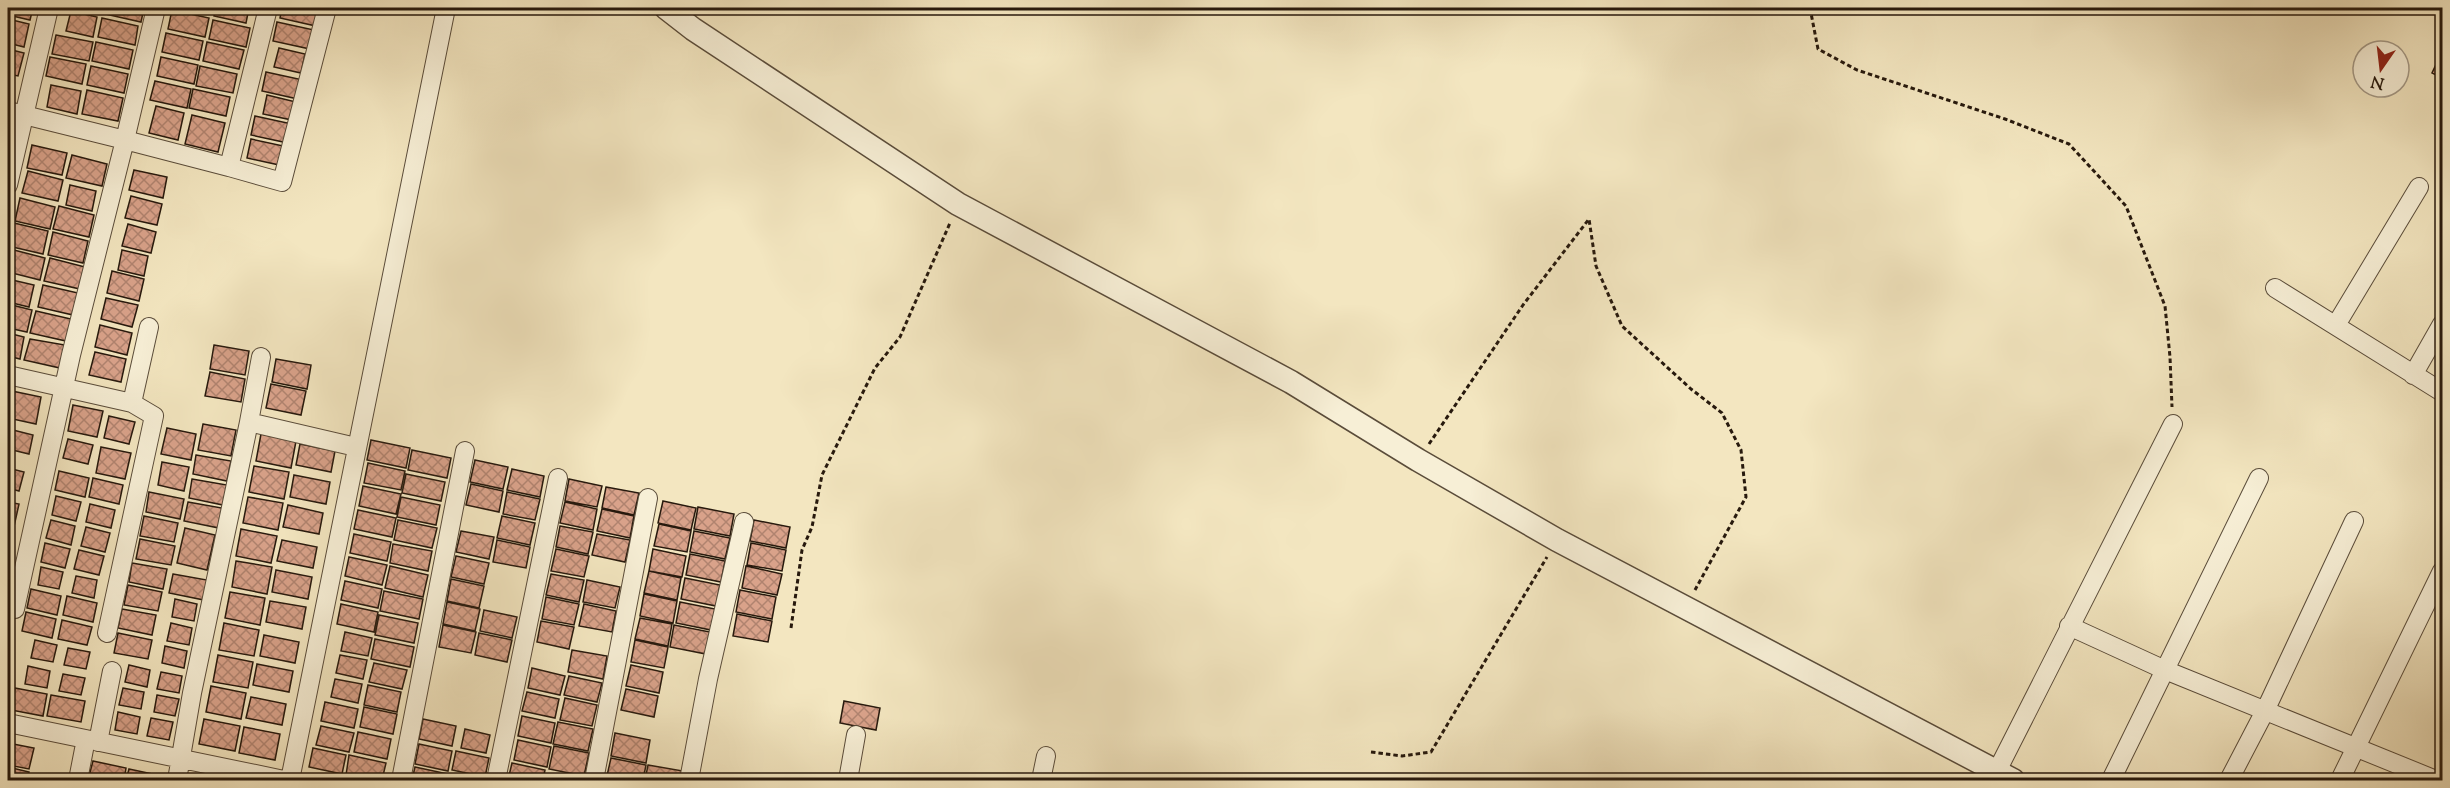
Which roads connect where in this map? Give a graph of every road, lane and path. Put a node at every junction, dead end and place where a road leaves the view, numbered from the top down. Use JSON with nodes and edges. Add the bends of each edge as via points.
{"nodes":[{"id":1,"x":49,"y":8,"type":"edge"},
{"id":2,"x":156,"y":8,"type":"edge"},
{"id":3,"x":268,"y":8,"type":"edge"},
{"id":4,"x":327,"y":8,"type":"edge"},
{"id":5,"x":446,"y":8,"type":"edge"},
{"id":6,"x":666,"y":8,"type":"edge"},
{"id":7,"x":1810,"y":8,"type":"edge"},
{"id":8,"x":16,"y":113,"type":"edge"},
{"id":9,"x":125,"y":140,"type":"junction"},
{"id":10,"x":229,"y":167,"type":"junction"},
{"id":11,"x":8,"y":185,"type":"edge"},
{"id":12,"x":2419,"y":187,"type":"dead end"},
{"id":13,"x":958,"y":204,"type":"junction"},
{"id":14,"x":2275,"y":288,"type":"dead end"},
{"id":15,"x":2442,"y":324,"type":"edge"},
{"id":16,"x":2336,"y":325,"type":"junction"},
{"id":17,"x":149,"y":327,"type":"dead end"},
{"id":18,"x":261,"y":357,"type":"dead end"},
{"id":19,"x":8,"y":375,"type":"edge"},
{"id":20,"x":2413,"y":375,"type":"junction"},
{"id":21,"x":64,"y":387,"type":"junction"},
{"id":22,"x":2442,"y":392,"type":"edge"},
{"id":23,"x":132,"y":403,"type":"junction"},
{"id":24,"x":249,"y":423,"type":"junction"},
{"id":25,"x":2173,"y":424,"type":"joint"},
{"id":26,"x":356,"y":447,"type":"junction"},
{"id":27,"x":465,"y":451,"type":"dead end"},
{"id":28,"x":1418,"y":460,"type":"junction"},
{"id":29,"x":558,"y":478,"type":"dead end"},
{"id":30,"x":2259,"y":478,"type":"dead end"},
{"id":31,"x":648,"y":498,"type":"dead end"},
{"id":32,"x":2354,"y":521,"type":"dead end"},
{"id":33,"x":744,"y":522,"type":"dead end"},
{"id":34,"x":1557,"y":540,"type":"junction"},
{"id":35,"x":2442,"y":571,"type":"edge"},
{"id":36,"x":1686,"y":608,"type":"junction"},
{"id":37,"x":15,"y":609,"type":"dead end"},
{"id":38,"x":2069,"y":626,"type":"junction"},
{"id":39,"x":791,"y":628,"type":"dead end"},
{"id":40,"x":107,"y":633,"type":"dead end"},
{"id":41,"x":2164,"y":670,"type":"junction"},
{"id":42,"x":112,"y":671,"type":"dead end"},
{"id":43,"x":2265,"y":711,"type":"junction"},
{"id":44,"x":8,"y":723,"type":"edge"},
{"id":45,"x":856,"y":735,"type":"dead end"},
{"id":46,"x":92,"y":741,"type":"junction"},
{"id":47,"x":2355,"y":749,"type":"junction"},
{"id":48,"x":1371,"y":752,"type":"dead end"},
{"id":49,"x":1046,"y":756,"type":"dead end"},
{"id":50,"x":181,"y":759,"type":"junction"},
{"id":51,"x":2005,"y":776,"type":"edge"},
{"id":52,"x":78,"y":780,"type":"edge"},
{"id":53,"x":177,"y":780,"type":"edge"},
{"id":54,"x":284,"y":780,"type":"edge"},
{"id":55,"x":290,"y":780,"type":"edge"},
{"id":56,"x":401,"y":780,"type":"edge"},
{"id":57,"x":496,"y":780,"type":"edge"},
{"id":58,"x":594,"y":780,"type":"edge"},
{"id":59,"x":689,"y":780,"type":"edge"},
{"id":60,"x":848,"y":780,"type":"edge"},
{"id":61,"x":1041,"y":780,"type":"edge"},
{"id":62,"x":2110,"y":780,"type":"edge"},
{"id":63,"x":2229,"y":780,"type":"edge"},
{"id":64,"x":2340,"y":780,"type":"edge"},
{"id":65,"x":2436,"y":780,"type":"edge"}],
"edges":[{"from":1,"to":8,"type":"street"},
{"from":2,"to":9,"type":"street"},
{"from":3,"to":10,"type":"street"},
{"from":4,"to":10,"type":"street","via":[[282,182]]},
{"from":5,"to":26,"type":"street"},
{"from":6,"to":13,"type":"street"},
{"from":7,"to":25,"type":"path","via":[[1818,50],[1857,69],[2069,144],[2126,206],[2165,306]]},
{"from":8,"to":9,"type":"street"},
{"from":8,"to":11,"type":"street"},
{"from":9,"to":10,"type":"street"},
{"from":9,"to":21,"type":"street"},
{"from":12,"to":16,"type":"street"},
{"from":13,"to":28,"type":"street","via":[[1291,382]]},
{"from":13,"to":39,"type":"path","via":[[900,336],[875,368],[822,475],[812,527],[802,550]]},
{"from":14,"to":16,"type":"street"},
{"from":15,"to":20,"type":"street"},
{"from":16,"to":20,"type":"street"},
{"from":17,"to":23,"type":"street"},
{"from":18,"to":24,"type":"street"},
{"from":19,"to":21,"type":"street"},
{"from":20,"to":22,"type":"street"},
{"from":21,"to":23,"type":"street"},
{"from":21,"to":37,"type":"street"},
{"from":23,"to":40,"type":"street","via":[[154,416]]},
{"from":24,"to":26,"type":"street"},
{"from":24,"to":50,"type":"street"},
{"from":25,"to":38,"type":"street"},
{"from":26,"to":55,"type":"street"},
{"from":27,"to":56,"type":"street"},
{"from":28,"to":34,"type":"street"},
{"from":28,"to":36,"type":"path","via":[[1523,305],[1589,219],[1596,266],[1622,326],[1722,413],[1741,450],[1746,497]]},
{"from":29,"to":57,"type":"street"},
{"from":30,"to":41,"type":"street"},
{"from":31,"to":58,"type":"street"},
{"from":32,"to":43,"type":"street"},
{"from":33,"to":59,"type":"street"},
{"from":34,"to":36,"type":"street"},
{"from":34,"to":48,"type":"path","via":[[1431,752],[1402,756]]},
{"from":35,"to":47,"type":"street"},
{"from":36,"to":51,"type":"street"},
{"from":38,"to":41,"type":"street"},
{"from":38,"to":51,"type":"street"},
{"from":41,"to":43,"type":"street"},
{"from":41,"to":62,"type":"street"},
{"from":42,"to":46,"type":"street"},
{"from":43,"to":47,"type":"street"},
{"from":43,"to":63,"type":"street"},
{"from":44,"to":46,"type":"street"},
{"from":45,"to":60,"type":"street"},
{"from":46,"to":50,"type":"street"},
{"from":46,"to":52,"type":"street"},
{"from":47,"to":64,"type":"street"},
{"from":47,"to":65,"type":"street"},
{"from":49,"to":61,"type":"street"},
{"from":50,"to":53,"type":"street"},
{"from":50,"to":54,"type":"street"}]}
